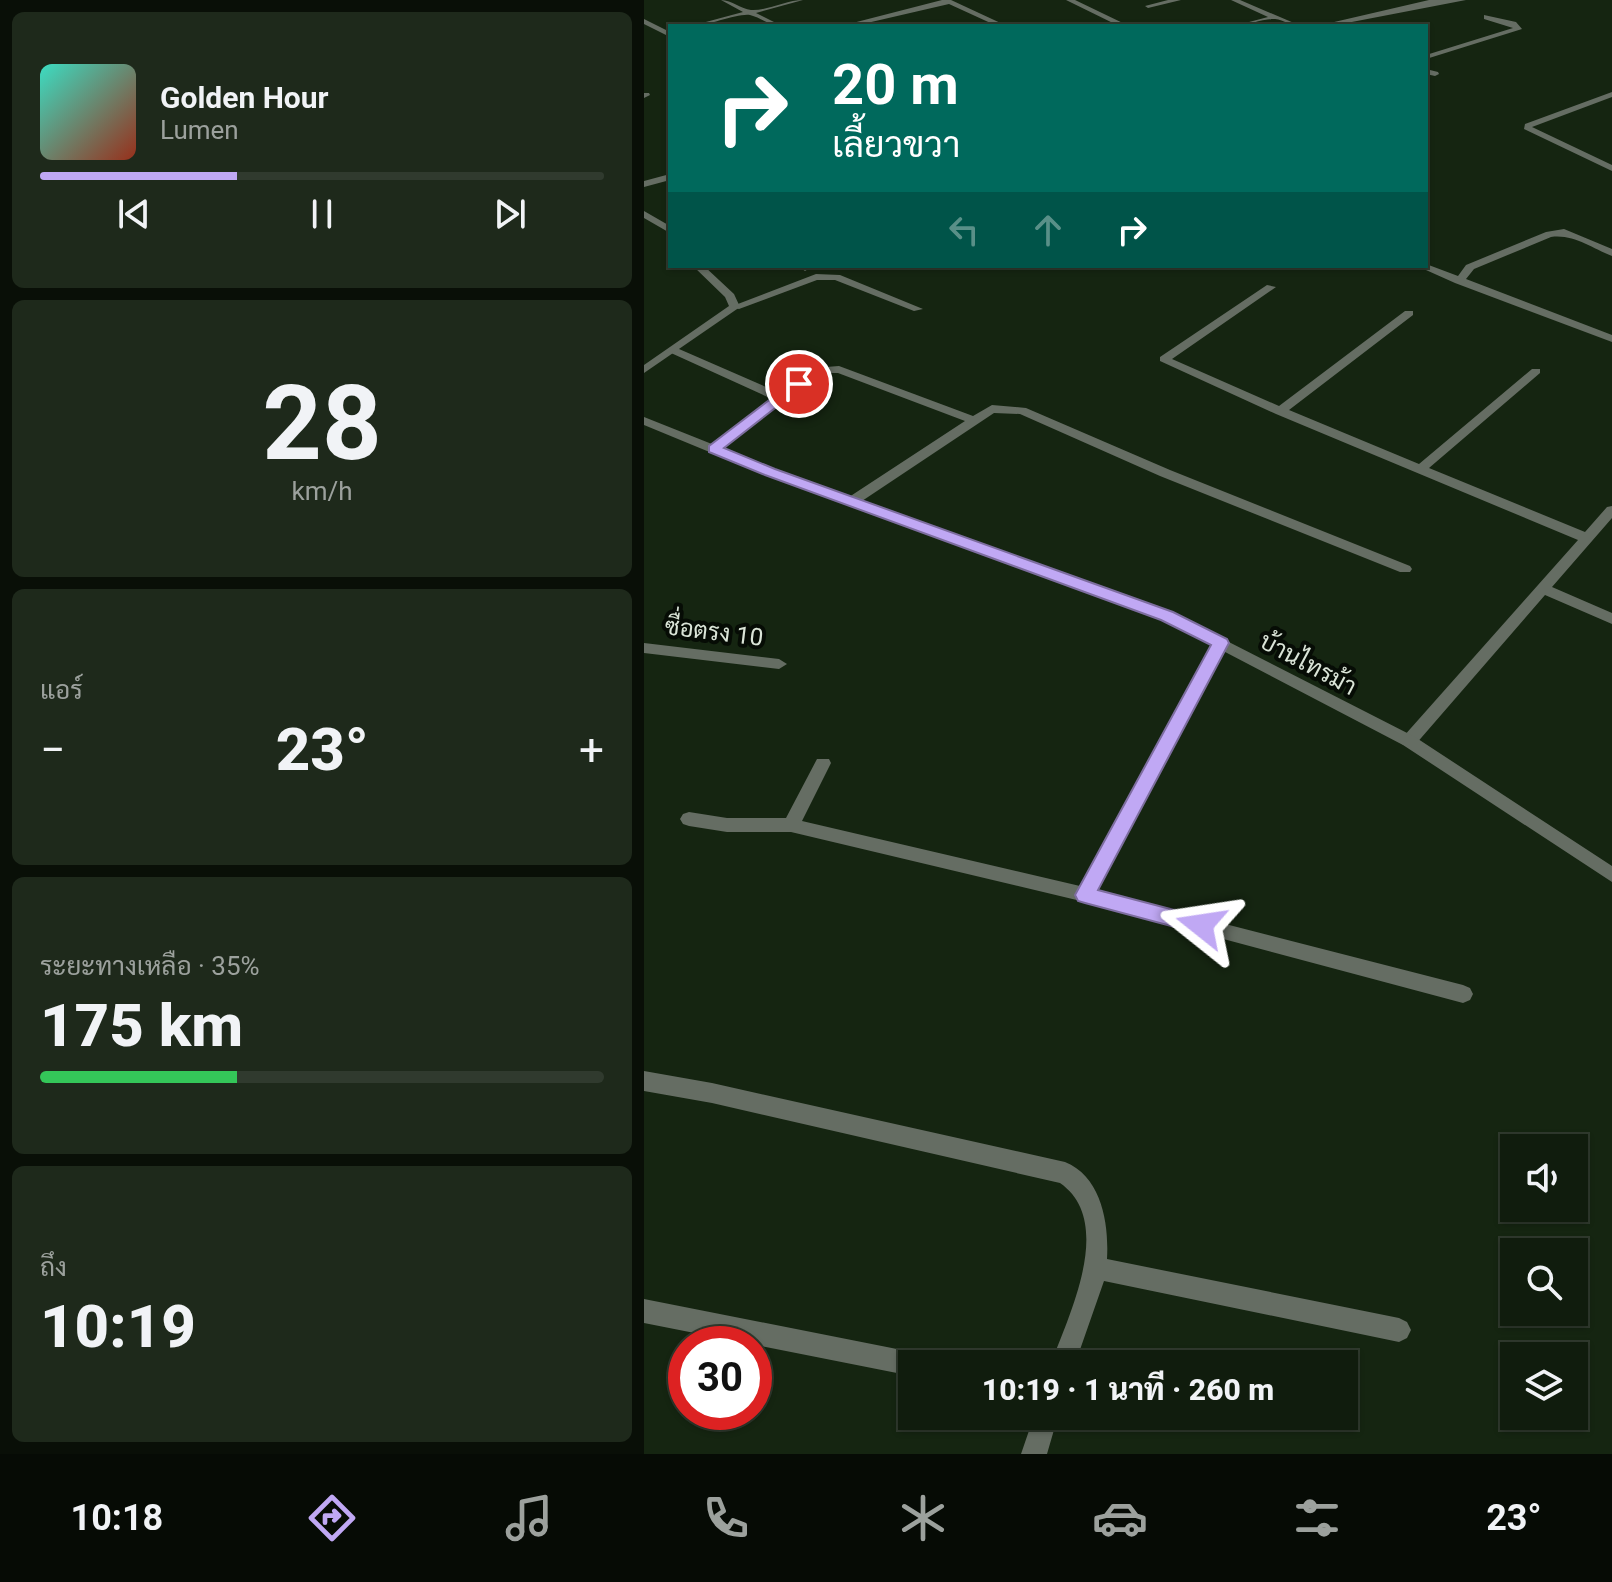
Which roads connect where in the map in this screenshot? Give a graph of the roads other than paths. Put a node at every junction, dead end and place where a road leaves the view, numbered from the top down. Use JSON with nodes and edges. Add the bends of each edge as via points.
{"nodes":[{"id":1,"x":724,"y":0,"type":"edge"},
{"id":2,"x":800,"y":0,"type":"edge"},
{"id":3,"x":1069,"y":0,"type":"edge"},
{"id":4,"x":1178,"y":0,"type":"edge"},
{"id":5,"x":1234,"y":0,"type":"edge"},
{"id":6,"x":1463,"y":0,"type":"edge"},
{"id":7,"x":947,"y":1,"type":"edge"},
{"id":8,"x":1434,"y":1,"type":"edge"},
{"id":9,"x":1384,"y":4,"type":"dead end"},
{"id":10,"x":1148,"y":6,"type":"dead end"},
{"id":11,"x":1394,"y":9,"type":"junction"},
{"id":12,"x":751,"y":12,"type":"junction"},
{"id":13,"x":1276,"y":17,"type":"junction"},
{"id":14,"x":1487,"y":17,"type":"dead end"},
{"id":15,"x":644,"y":21,"type":"edge"},
{"id":16,"x":703,"y":24,"type":"edge"},
{"id":17,"x":774,"y":24,"type":"edge"},
{"id":18,"x":853,"y":24,"type":"edge"},
{"id":19,"x":996,"y":24,"type":"edge"},
{"id":20,"x":1121,"y":24,"type":"edge"},
{"id":21,"x":1246,"y":24,"type":"edge"},
{"id":22,"x":1292,"y":24,"type":"edge"},
{"id":23,"x":1330,"y":24,"type":"edge"},
{"id":24,"x":668,"y":33,"type":"edge"},
{"id":25,"x":1428,"y":56,"type":"edge"},
{"id":26,"x":1612,"y":94,"type":"edge"},
{"id":27,"x":1590,"y":102,"type":"junction"},
{"id":28,"x":1612,"y":110,"type":"edge"},
{"id":29,"x":1612,"y":168,"type":"edge"},
{"id":30,"x":668,"y":178,"type":"edge"},
{"id":31,"x":644,"y":184,"type":"edge"},
{"id":32,"x":644,"y":214,"type":"edge"},
{"id":33,"x":668,"y":229,"type":"edge"},
{"id":34,"x":1612,"y":253,"type":"edge"},
{"id":35,"x":700,"y":268,"type":"edge"},
{"id":36,"x":1427,"y":268,"type":"edge"},
{"id":37,"x":1459,"y":281,"type":"junction"},
{"id":38,"x":1271,"y":287,"type":"dead end"},
{"id":39,"x":735,"y":307,"type":"junction"},
{"id":40,"x":918,"y":309,"type":"dead end"},
{"id":41,"x":1409,"y":313,"type":"dead end"},
{"id":42,"x":1612,"y":339,"type":"edge"},
{"id":43,"x":675,"y":351,"type":"junction"},
{"id":44,"x":644,"y":370,"type":"edge"},
{"id":45,"x":1536,"y":371,"type":"dead end"},
{"id":46,"x":781,"y":398,"type":"junction"},
{"id":47,"x":1280,"y":411,"type":"junction"},
{"id":48,"x":644,"y":421,"type":"edge"},
{"id":49,"x":975,"y":421,"type":"junction"},
{"id":50,"x":714,"y":449,"type":"junction"},
{"id":51,"x":1421,"y":469,"type":"junction"},
{"id":52,"x":851,"y":502,"type":"junction"},
{"id":53,"x":1612,"y":510,"type":"edge"},
{"id":54,"x":1586,"y":538,"type":"junction"},
{"id":55,"x":1405,"y":569,"type":"dead end"},
{"id":56,"x":1541,"y":588,"type":"junction"},
{"id":57,"x":1612,"y":619,"type":"edge"},
{"id":58,"x":1221,"y":643,"type":"junction"},
{"id":59,"x":644,"y":648,"type":"edge"},
{"id":60,"x":779,"y":664,"type":"dead end"},
{"id":61,"x":1409,"y":741,"type":"junction"},
{"id":62,"x":823,"y":763,"type":"dead end"},
{"id":63,"x":689,"y":819,"type":"dead end"},
{"id":64,"x":791,"y":825,"type":"junction"},
{"id":65,"x":1612,"y":875,"type":"edge"},
{"id":66,"x":1085,"y":895,"type":"junction"},
{"id":67,"x":1463,"y":994,"type":"dead end"},
{"id":68,"x":644,"y":1081,"type":"edge"},
{"id":69,"x":1096,"y":1268,"type":"junction"},
{"id":70,"x":644,"y":1311,"type":"edge"},
{"id":71,"x":1399,"y":1330,"type":"dead end"},
{"id":72,"x":1068,"y":1350,"type":"edge"},
{"id":73,"x":898,"y":1361,"type":"edge"},
{"id":74,"x":1042,"y":1430,"type":"edge"},
{"id":75,"x":1034,"y":1454,"type":"edge"}],
"edges":[{"from":1,"to":12,"type":"street"},
{"from":2,"to":12,"type":"street"},
{"from":3,"to":20,"type":"street"},
{"from":4,"to":10,"type":"street"},
{"from":5,"to":13,"type":"street"},
{"from":6,"to":8,"type":"street"},
{"from":7,"to":18,"type":"street"},
{"from":7,"to":19,"type":"street"},
{"from":8,"to":11,"type":"street"},
{"from":9,"to":11,"type":"street"},
{"from":11,"to":23,"type":"street"},
{"from":12,"to":16,"type":"street"},
{"from":12,"to":17,"type":"street"},
{"from":13,"to":21,"type":"street"},
{"from":13,"to":22,"type":"street"},
{"from":14,"to":25,"type":"street","via":[[1518,29]]},
{"from":15,"to":24,"type":"street"},
{"from":26,"to":27,"type":"street"},
{"from":27,"to":28,"type":"street"},
{"from":27,"to":29,"type":"street","via":[[1528,129]]},
{"from":30,"to":31,"type":"street"},
{"from":32,"to":33,"type":"street"},
{"from":34,"to":37,"type":"street","via":[[1564,232],[1549,234],[1470,267]]},
{"from":35,"to":39,"type":"street"},
{"from":36,"to":37,"type":"street"},
{"from":37,"to":42,"type":"street"},
{"from":38,"to":47,"type":"street","via":[[1164,359]]},
{"from":39,"to":40,"type":"street","via":[[826,276]]},
{"from":39,"to":43,"type":"street"},
{"from":41,"to":47,"type":"street"},
{"from":43,"to":44,"type":"street"},
{"from":43,"to":46,"type":"street"},
{"from":45,"to":51,"type":"street"},
{"from":46,"to":49,"type":"street","via":[[817,370],[839,369]]},
{"from":46,"to":50,"type":"street"},
{"from":47,"to":51,"type":"street"},
{"from":48,"to":50,"type":"street","name":"บ้านไทรม้า"},
{"from":49,"to":52,"type":"street"},
{"from":49,"to":55,"type":"street","via":[[992,409],[1022,411]]},
{"from":50,"to":52,"type":"street","name":"บ้านไทรม้า"},
{"from":51,"to":54,"type":"street"},
{"from":52,"to":58,"type":"street","name":"บ้านไทรม้า","via":[[1167,616]]},
{"from":53,"to":54,"type":"street"},
{"from":54,"to":56,"type":"street"},
{"from":56,"to":57,"type":"street"},
{"from":56,"to":61,"type":"street"},
{"from":58,"to":61,"type":"street","name":"บ้านไทรม้า"},
{"from":58,"to":66,"type":"street"},
{"from":59,"to":60,"type":"street","name":"ซื่อตรง 10"},
{"from":61,"to":65,"type":"street","name":"บ้านไทรม้า"},
{"from":62,"to":64,"type":"street"},
{"from":63,"to":64,"type":"street"},
{"from":64,"to":66,"type":"street"},
{"from":66,"to":67,"type":"street"},
{"from":68,"to":69,"type":"street","via":[[1065,1173],[1079,1180],[1092,1207]]},
{"from":69,"to":71,"type":"street"},
{"from":69,"to":72,"type":"street"},
{"from":70,"to":73,"type":"street"},
{"from":74,"to":75,"type":"street"}]}
